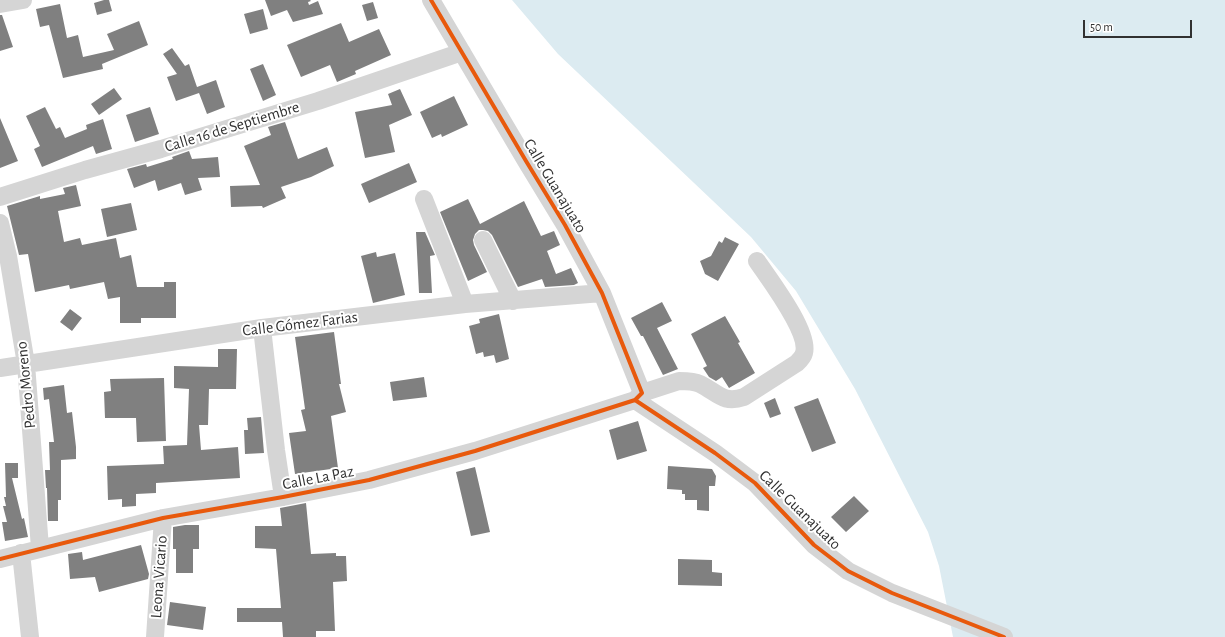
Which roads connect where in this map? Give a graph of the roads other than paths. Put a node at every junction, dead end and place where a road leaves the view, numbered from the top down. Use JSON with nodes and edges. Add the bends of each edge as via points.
{"nodes":[{"id":1,"x":23,"y":0,"type":"edge"},
{"id":2,"x":431,"y":0,"type":"edge"},
{"id":3,"x":0,"y":4,"type":"edge"},
{"id":4,"x":462,"y":52,"type":"junction"},
{"id":5,"x":0,"y":197,"type":"edge"},
{"id":6,"x":424,"y":199,"type":"dead end"},
{"id":7,"x":0,"y":223,"type":"edge"},
{"id":8,"x":483,"y":240,"type":"dead end"},
{"id":9,"x":756,"y":261,"type":"dead end"},
{"id":10,"x":602,"y":293,"type":"junction"},
{"id":11,"x":513,"y":301,"type":"junction"},
{"id":12,"x":466,"y":304,"type":"junction"},
{"id":13,"x":262,"y":328,"type":"junction"},
{"id":14,"x":26,"y":364,"type":"junction"},
{"id":15,"x":0,"y":368,"type":"edge"},
{"id":16,"x":639,"y":396,"type":"junction"},
{"id":17,"x":283,"y":497,"type":"junction"},
{"id":18,"x":163,"y":518,"type":"junction"},
{"id":19,"x":40,"y":548,"type":"junction"},
{"id":20,"x":21,"y":553,"type":"junction"},
{"id":21,"x":0,"y":559,"type":"edge"},
{"id":22,"x":30,"y":637,"type":"edge"},
{"id":23,"x":155,"y":637,"type":"edge"},
{"id":24,"x":1004,"y":637,"type":"edge"}],
"edges":[{"from":1,"to":3,"type":"street"},
{"from":2,"to":4,"type":"street","name":"Calle Guanajuato"},
{"from":4,"to":5,"type":"street","name":"Calle 16 de Septiembre","via":[[303,105]]},
{"from":4,"to":10,"type":"street","name":"Calle Guanajuato","via":[[565,225]]},
{"from":6,"to":12,"type":"street"},
{"from":7,"to":14,"type":"street","name":"Pedro Moreno"},
{"from":8,"to":11,"type":"street"},
{"from":9,"to":16,"type":"street","name":"Calle La Paz","via":[[801,331],[805,348],[802,358],[738,399],[722,398],[701,384],[685,381]]},
{"from":10,"to":11,"type":"street","name":"Calle Gómez Farias"},
{"from":10,"to":16,"type":"street","name":"Calle Guanajuato"},
{"from":11,"to":12,"type":"street","name":"Calle Gómez Farias"},
{"from":12,"to":13,"type":"street","name":"Calle Gómez Farias"},
{"from":13,"to":14,"type":"street","name":"Calle Gómez Farias"},
{"from":13,"to":17,"type":"street"},
{"from":14,"to":15,"type":"street","name":"Calle Gómez Farias"},
{"from":14,"to":19,"type":"street","name":"Pedro Moreno"},
{"from":16,"to":17,"type":"street","name":"Calle La Paz","via":[[475,451],[369,480]]},
{"from":16,"to":24,"type":"street","name":"Calle Guanajuato","via":[[755,483],[814,545],[848,571],[892,593]]},
{"from":17,"to":18,"type":"street","name":"Calle La Paz"},
{"from":18,"to":19,"type":"street","name":"Calle La Paz"},
{"from":18,"to":23,"type":"street","name":"Leona Vicario"},
{"from":19,"to":20,"type":"street","name":"Calle La Paz"},
{"from":20,"to":21,"type":"street","name":"Calle La Paz"},
{"from":20,"to":22,"type":"street"}]}
